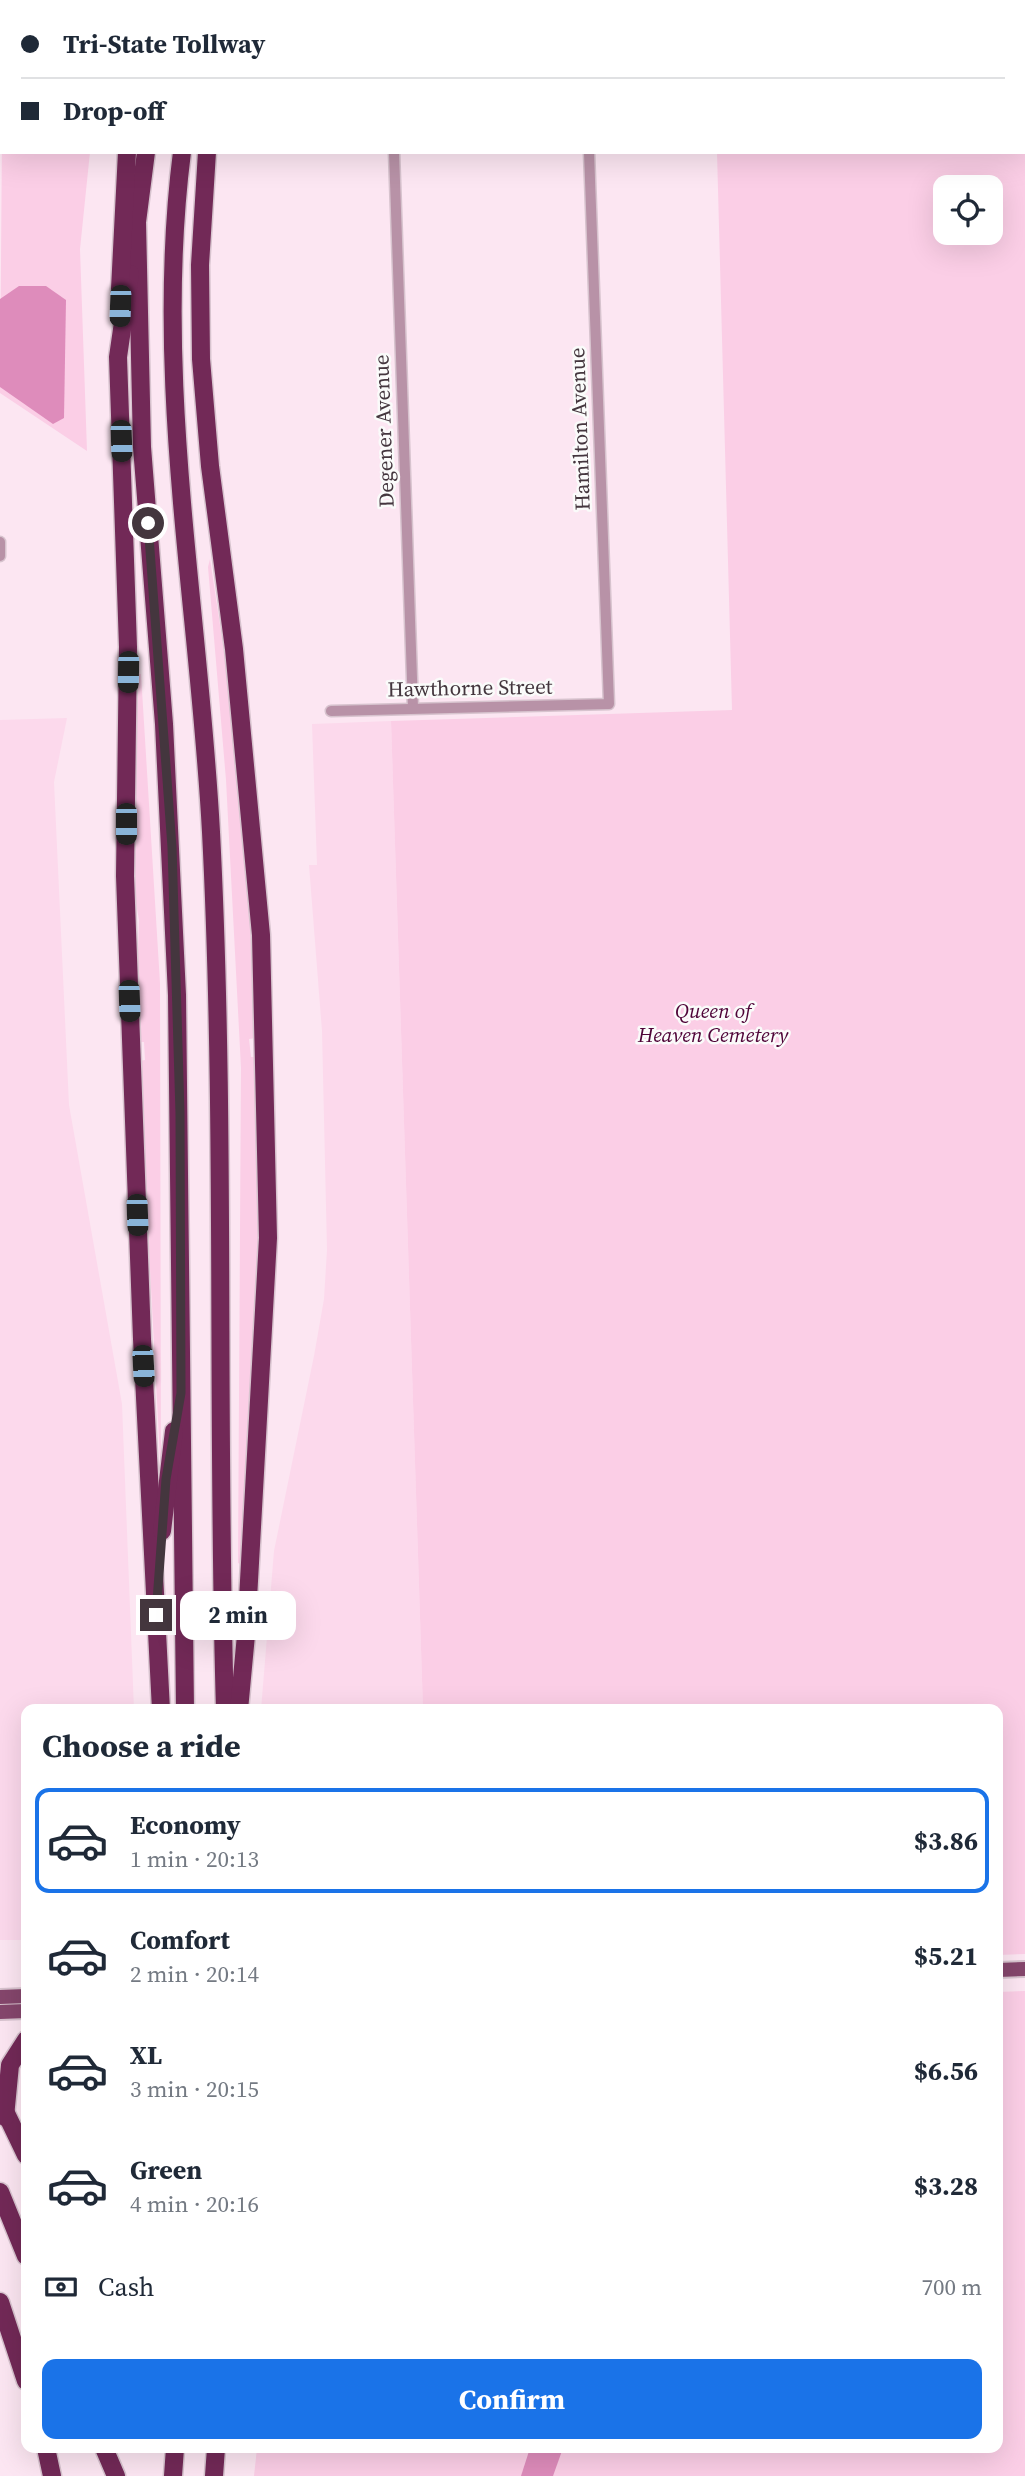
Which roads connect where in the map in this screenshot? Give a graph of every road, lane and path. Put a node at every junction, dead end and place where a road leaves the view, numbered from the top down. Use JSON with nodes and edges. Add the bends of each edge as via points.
{"nodes":[{"id":1,"x":127,"y":154,"type":"edge"},
{"id":2,"x":146,"y":154,"type":"edge"},
{"id":3,"x":182,"y":154,"type":"edge"},
{"id":4,"x":207,"y":154,"type":"edge"},
{"id":5,"x":394,"y":154,"type":"edge"},
{"id":6,"x":589,"y":154,"type":"edge"},
{"id":7,"x":137,"y":222,"type":"junction"},
{"id":8,"x":118,"y":357,"type":"junction"},
{"id":9,"x":0,"y":542,"type":"edge"},
{"id":10,"x":0,"y":556,"type":"edge"},
{"id":11,"x":609,"y":704,"type":"joint"},
{"id":12,"x":412,"y":708,"type":"junction"},
{"id":13,"x":331,"y":711,"type":"dead end"},
{"id":14,"x":181,"y":1393,"type":"junction"},
{"id":15,"x":156,"y":1615,"type":"junction"},
{"id":16,"x":161,"y":1704,"type":"edge"},
{"id":17,"x":185,"y":1704,"type":"edge"},
{"id":18,"x":225,"y":1704,"type":"edge"},
{"id":19,"x":240,"y":1704,"type":"edge"},
{"id":20,"x":1025,"y":1969,"type":"edge"},
{"id":21,"x":1003,"y":1970,"type":"edge"},
{"id":22,"x":21,"y":1996,"type":"edge"},
{"id":23,"x":0,"y":1997,"type":"edge"},
{"id":24,"x":21,"y":2011,"type":"edge"},
{"id":25,"x":0,"y":2012,"type":"edge"},
{"id":26,"x":21,"y":2048,"type":"edge"},
{"id":27,"x":3,"y":2108,"type":"edge"},
{"id":28,"x":21,"y":2145,"type":"edge"},
{"id":29,"x":0,"y":2192,"type":"edge"},
{"id":30,"x":21,"y":2244,"type":"edge"},
{"id":31,"x":0,"y":2302,"type":"edge"},
{"id":32,"x":21,"y":2366,"type":"edge"},
{"id":33,"x":47,"y":2453,"type":"edge"},
{"id":34,"x":106,"y":2453,"type":"edge"},
{"id":35,"x":175,"y":2453,"type":"edge"},
{"id":36,"x":216,"y":2453,"type":"edge"},
{"id":37,"x":52,"y":2476,"type":"edge"},
{"id":38,"x":116,"y":2476,"type":"edge"},
{"id":39,"x":173,"y":2476,"type":"edge"},
{"id":40,"x":214,"y":2476,"type":"edge"}],
"edges":[{"from":1,"to":8,"type":"highway"},
{"from":2,"to":7,"type":"highway"},
{"from":3,"to":18,"type":"highway","via":[[173,258],[173,372],[217,945]]},
{"from":4,"to":19,"type":"highway","via":[[200,265],[201,359],[261,935],[268,1238]]},
{"from":5,"to":12,"type":"street","name":"Degener Avenue"},
{"from":6,"to":11,"type":"street","name":"Hamilton Avenue"},
{"from":7,"to":8,"type":"highway"},
{"from":7,"to":14,"type":"highway","via":[[142,447],[172,847],[180,1113]]},
{"from":8,"to":15,"type":"highway","via":[[128,647],[125,876],[130,1051]]},
{"from":9,"to":10,"type":"street"},
{"from":11,"to":12,"type":"street","name":"Hawthorne Street"},
{"from":12,"to":13,"type":"street","name":"Hawthorne Street"},
{"from":14,"to":15,"type":"highway","via":[[166,1479]]},
{"from":14,"to":17,"type":"highway"},
{"from":15,"to":16,"type":"highway"},
{"from":20,"to":21,"type":"main road"},
{"from":22,"to":23,"type":"main road"},
{"from":24,"to":25,"type":"main road"},
{"from":26,"to":27,"type":"highway","via":[[10,2065]]},
{"from":27,"to":28,"type":"highway"},
{"from":29,"to":30,"type":"highway"},
{"from":31,"to":32,"type":"highway"},
{"from":33,"to":37,"type":"highway"},
{"from":34,"to":38,"type":"highway"},
{"from":35,"to":39,"type":"highway"},
{"from":36,"to":40,"type":"highway"}]}
